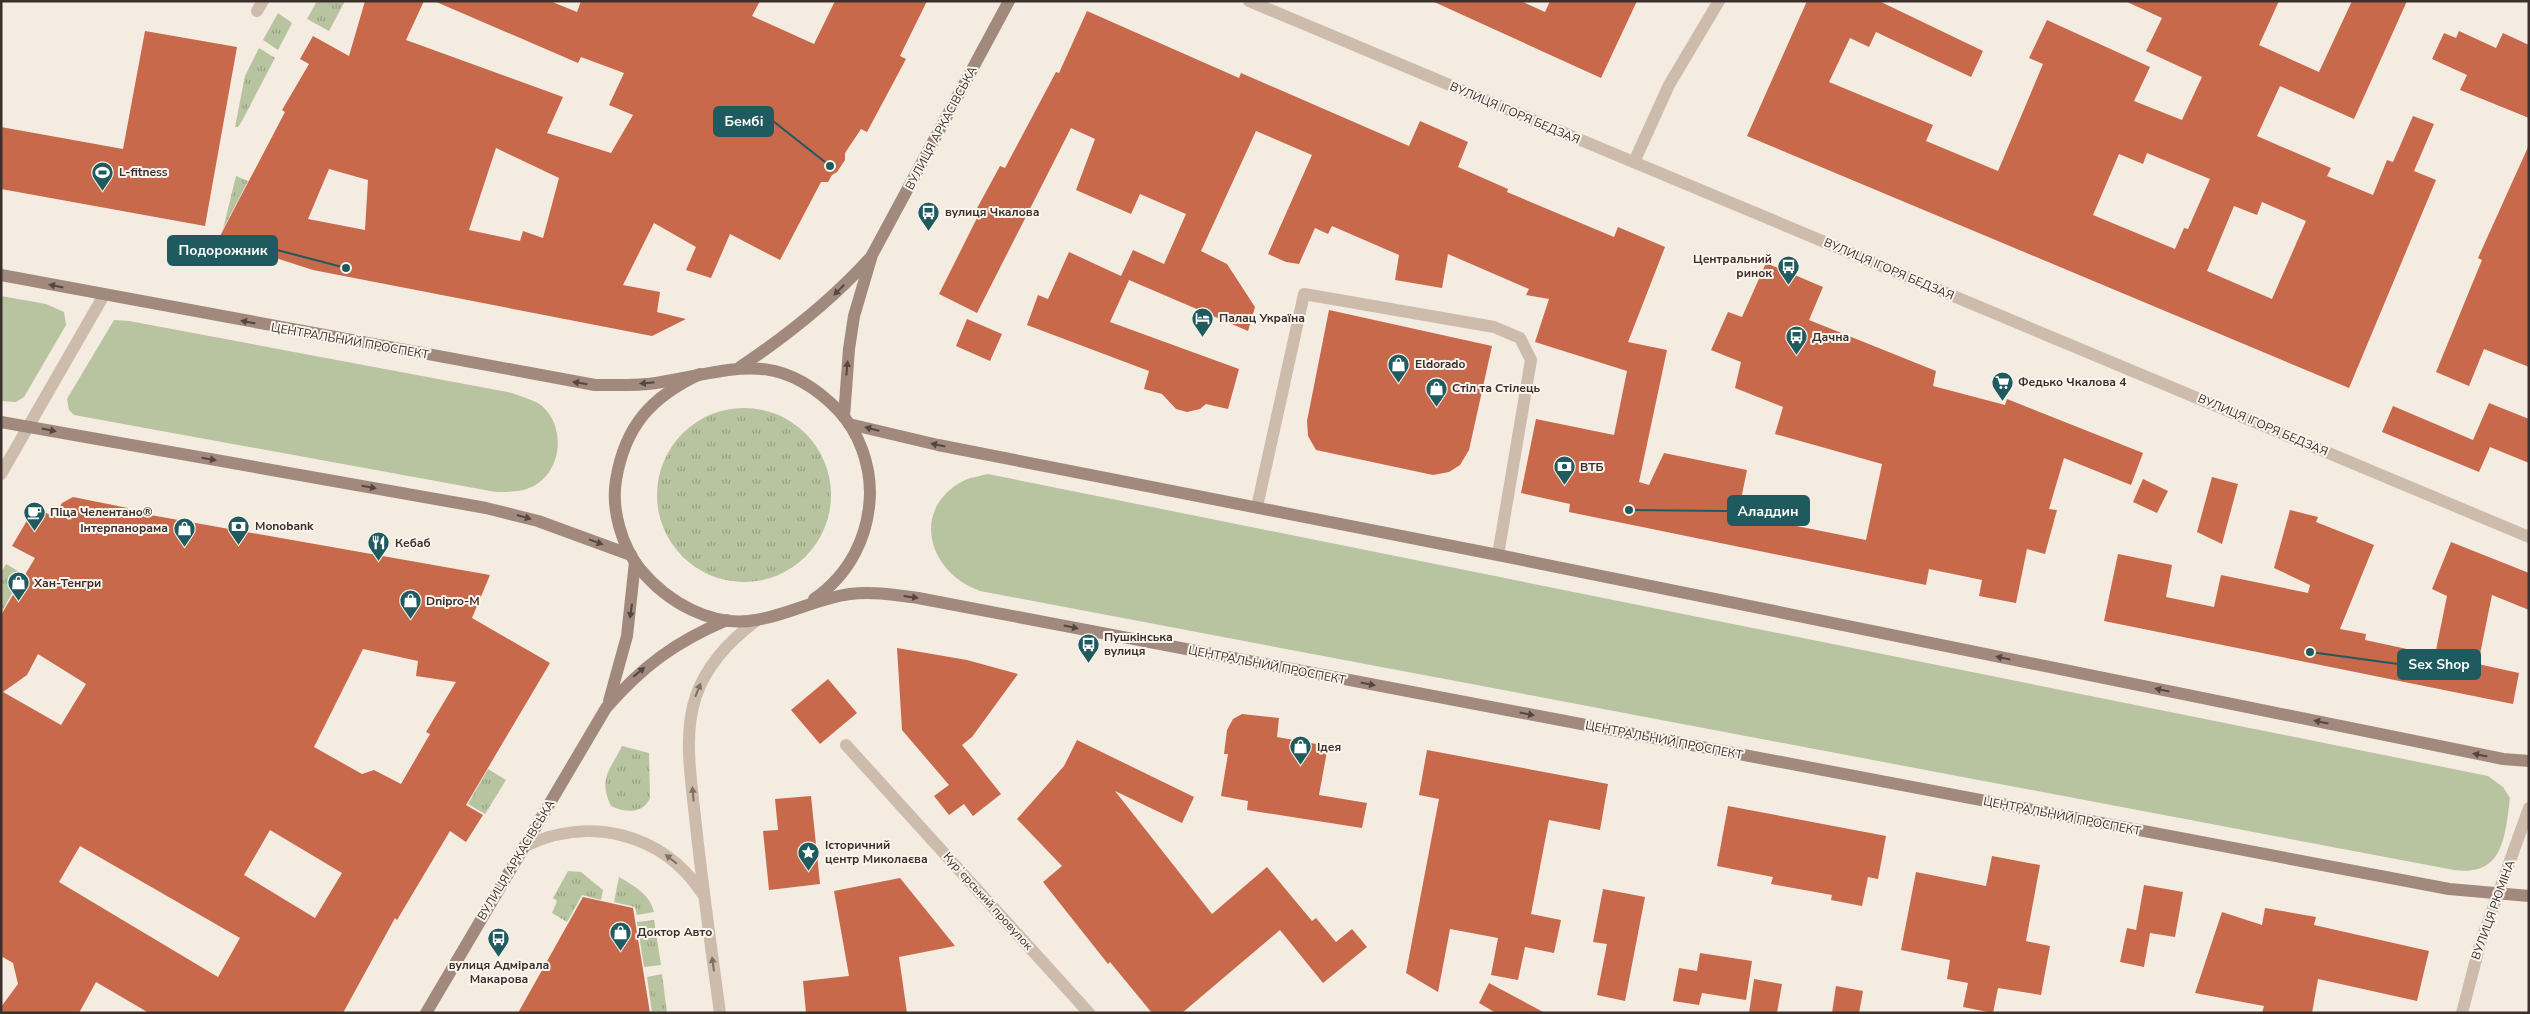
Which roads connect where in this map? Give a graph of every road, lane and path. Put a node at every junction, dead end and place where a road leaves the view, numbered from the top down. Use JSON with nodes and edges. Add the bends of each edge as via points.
{"nodes":[{"id":1,"x":1010,"y":1,"type":"edge"},
{"id":2,"x":1249,"y":1,"type":"edge"},
{"id":3,"x":1719,"y":1,"type":"edge"},
{"id":4,"x":1634,"y":162,"type":"junction"},
{"id":5,"x":872,"y":255,"type":"junction"},
{"id":6,"x":1,"y":275,"type":"edge"},
{"id":7,"x":104,"y":295,"type":"junction"},
{"id":8,"x":740,"y":367,"type":"junction"},
{"id":9,"x":700,"y":374,"type":"junction"},
{"id":10,"x":847,"y":420,"type":"junction"},
{"id":11,"x":1,"y":422,"type":"edge"},
{"id":12,"x":29,"y":426,"type":"junction"},
{"id":13,"x":1,"y":474,"type":"edge"},
{"id":14,"x":1257,"y":506,"type":"junction"},
{"id":15,"x":2529,"y":537,"type":"edge"},
{"id":16,"x":1498,"y":555,"type":"junction"},
{"id":17,"x":633,"y":558,"type":"junction"},
{"id":18,"x":802,"y":607,"type":"junction"},
{"id":19,"x":727,"y":620,"type":"junction"},
{"id":20,"x":756,"y":620,"type":"junction"},
{"id":21,"x":606,"y":708,"type":"junction"},
{"id":22,"x":846,"y":745,"type":"dead end"},
{"id":23,"x":2529,"y":761,"type":"edge"},
{"id":24,"x":2529,"y":808,"type":"edge"},
{"id":25,"x":525,"y":846,"type":"junction"},
{"id":26,"x":2498,"y":894,"type":"junction"},
{"id":27,"x":703,"y":895,"type":"junction"},
{"id":28,"x":2529,"y":896,"type":"edge"},
{"id":29,"x":426,"y":1013,"type":"edge"},
{"id":30,"x":720,"y":1013,"type":"edge"},
{"id":31,"x":1090,"y":1013,"type":"edge"},
{"id":32,"x":2462,"y":1013,"type":"edge"}],
"edges":[{"from":1,"to":5,"type":"main road","name":"ВУЛИЦЯ АРКАСІВСЬКА"},
{"from":2,"to":4,"type":"street","name":"ВУЛИЦЯ ІГОРЯ БЕДЗАЯ"},
{"from":3,"to":4,"type":"street","via":[[1669,85]]},
{"from":4,"to":15,"type":"street","name":"ВУЛИЦЯ ІГОРЯ БЕДЗАЯ"},
{"from":5,"to":8,"type":"main road","name":"ВУЛИЦЯ АРКАСІВСЬКА","one_way":true,"via":[[800,326]]},
{"from":10,"to":5,"type":"main road","name":"ВУЛИЦЯ АРКАСІВСЬКА","one_way":true,"via":[[849,349],[854,316]]},
{"from":7,"to":6,"type":"main road","name":"ЦЕНТРАЛЬНИЙ ПРОСПЕКТ","one_way":true},
{"from":9,"to":7,"type":"main road","name":"ЦЕНТРАЛЬНИЙ ПРОСПЕКТ","one_way":true,"via":[[655,383],[595,385]]},
{"from":7,"to":12,"type":"street"},
{"from":8,"to":9,"type":"main road"},
{"from":8,"to":10,"type":"main road","via":[[770,369],[798,379],[824,395]]},
{"from":9,"to":17,"type":"main road","name":"ВУЛИЦЯ АРКАСІВСЬКА","via":[[658,398],[628,437],[619,460],[615,484],[616,509],[621,532]]},
{"from":14,"to":10,"type":"main road","one_way":true,"via":[[938,445]]},
{"from":10,"to":18,"type":"main road","via":[[863,451],[870,481],[862,541],[847,567],[826,590]]},
{"from":11,"to":12,"type":"main road"},
{"from":12,"to":13,"type":"street"},
{"from":12,"to":17,"type":"main road","one_way":true,"via":[[486,508],[538,521]]},
{"from":14,"to":16,"type":"main road"},
{"from":14,"to":16,"type":"street","via":[[1304,294],[1494,327],[1520,338],[1531,360]]},
{"from":23,"to":16,"type":"main road","one_way":true,"via":[[2503,760]]},
{"from":17,"to":19,"type":"main road","via":[[652,584],[674,601],[700,614]]},
{"from":17,"to":21,"type":"main road","name":"ВУЛИЦЯ АРКАСІВСЬКА","one_way":true,"via":[[628,636]]},
{"from":18,"to":20,"type":"main road","name":"ЦЕНТРАЛЬНИЙ ПРОСПЕКТ"},
{"from":18,"to":26,"type":"main road","name":"ЦЕНТРАЛЬНИЙ ПРОСПЕКТ","one_way":true,"via":[[862,593],[960,604],[2429,886]]},
{"from":19,"to":20,"type":"main road","name":"ЦЕНТРАЛЬНИЙ ПРОСПЕКТ"},
{"from":21,"to":19,"type":"main road","name":"ВУЛИЦЯ АРКАСІВСЬКА","one_way":true,"via":[[631,679],[660,655],[692,635]]},
{"from":27,"to":20,"type":"street","one_way":true,"via":[[689,737],[691,716],[699,688],[713,662],[725,646]]},
{"from":21,"to":25,"type":"main road","name":"ВУЛИЦЯ АРКАСІВСЬКА"},
{"from":22,"to":31,"type":"street","name":"Курʼєрський провулок"},
{"from":24,"to":26,"type":"street","name":"ВУЛИЦЯ РЮМІНА"},
{"from":27,"to":25,"type":"street","one_way":true,"via":[[693,880],[668,856],[630,837],[606,831],[580,830],[551,835]]},
{"from":25,"to":29,"type":"main road","name":"ВУЛИЦЯ АРКАСІВСЬКА"},
{"from":26,"to":28,"type":"main road","name":"ЦЕНТРАЛЬНИЙ ПРОСПЕКТ"},
{"from":26,"to":32,"type":"street","name":"ВУЛИЦЯ РЮМІНА","via":[[2478,951]]},
{"from":30,"to":27,"type":"street","one_way":true}]}
